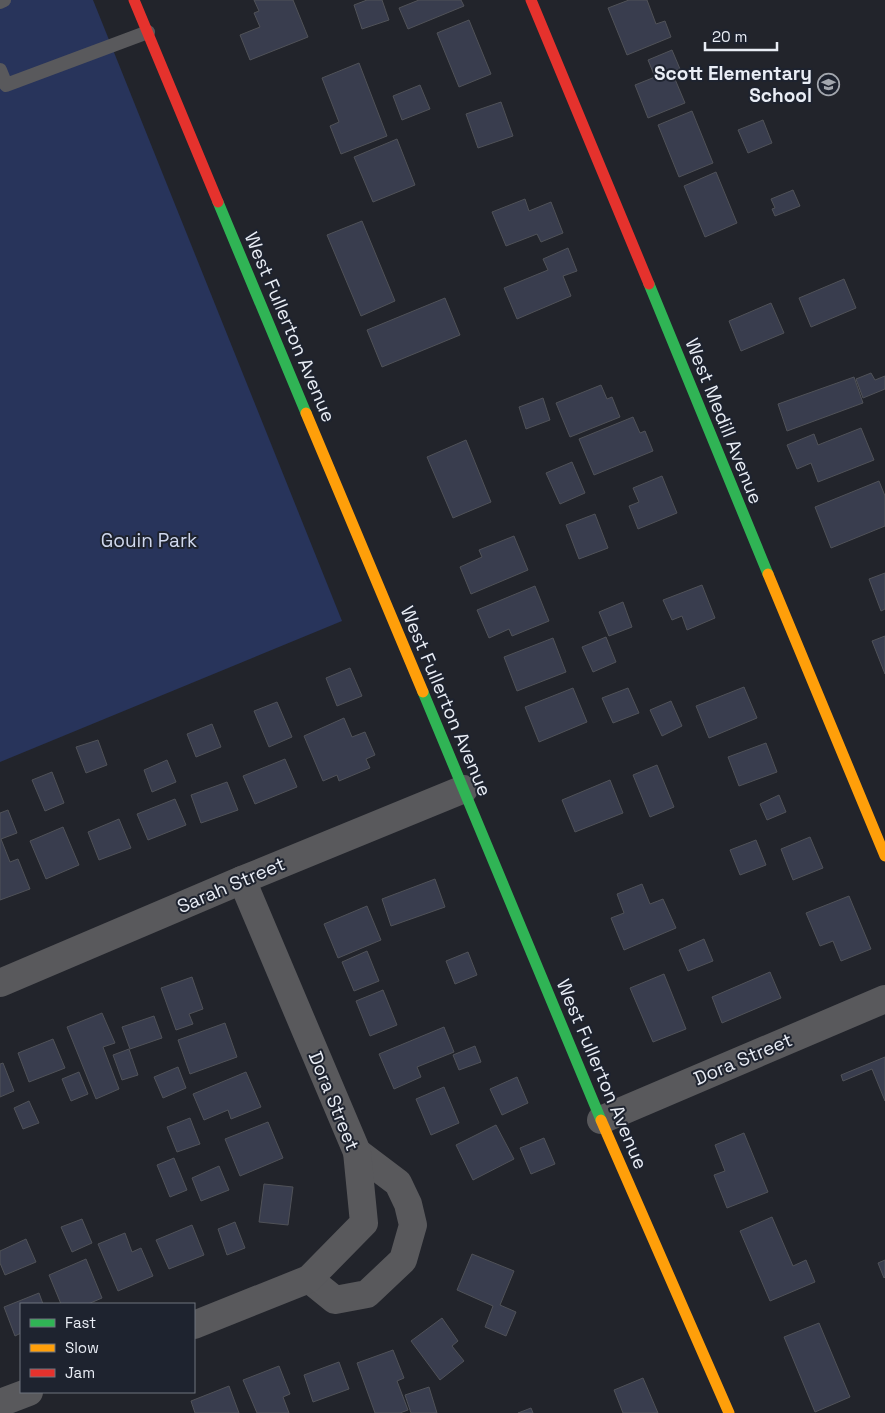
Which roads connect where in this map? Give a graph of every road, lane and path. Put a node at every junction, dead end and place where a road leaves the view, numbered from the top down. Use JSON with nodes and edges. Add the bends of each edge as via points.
{"nodes":[{"id":1,"x":4,"y":0,"type":"edge"},
{"id":2,"x":134,"y":0,"type":"edge"},
{"id":3,"x":531,"y":0,"type":"edge"},
{"id":4,"x":0,"y":2,"type":"edge"},
{"id":5,"x":148,"y":32,"type":"junction"},
{"id":6,"x":0,"y":70,"type":"edge"},
{"id":7,"x":464,"y":789,"type":"junction"},
{"id":8,"x":885,"y":856,"type":"edge"},
{"id":9,"x":242,"y":880,"type":"junction"},
{"id":10,"x":0,"y":984,"type":"edge"},
{"id":11,"x":885,"y":999,"type":"edge"},
{"id":12,"x":601,"y":1120,"type":"junction"},
{"id":13,"x":357,"y":1152,"type":"junction"},
{"id":14,"x":310,"y":1279,"type":"junction"},
{"id":15,"x":195,"y":1325,"type":"edge"},
{"id":16,"x":26,"y":1393,"type":"edge"},
{"id":17,"x":0,"y":1403,"type":"edge"},
{"id":18,"x":729,"y":1413,"type":"edge"}],
"edges":[{"from":1,"to":4,"type":"lane"},
{"from":2,"to":5,"type":"street","name":"West Fullerton Avenue"},
{"from":3,"to":8,"type":"street","name":"West Medill Avenue"},
{"from":5,"to":6,"type":"lane","via":[[6,85]]},
{"from":5,"to":7,"type":"street","name":"West Fullerton Avenue"},
{"from":7,"to":9,"type":"street","name":"Sarah Street"},
{"from":7,"to":12,"type":"street","name":"West Fullerton Avenue"},
{"from":9,"to":10,"type":"street","name":"Sarah Street"},
{"from":9,"to":13,"type":"street","name":"Dora Street"},
{"from":11,"to":12,"type":"street","name":"Dora Street"},
{"from":12,"to":18,"type":"street","name":"West Fullerton Avenue"},
{"from":13,"to":14,"type":"street","name":"Dora Street","via":[[364,1223]]},
{"from":13,"to":14,"type":"street","via":[[398,1183],[408,1204],[413,1225],[404,1260],[367,1294],[335,1300]]},
{"from":14,"to":15,"type":"street","name":"Dora Street"},
{"from":16,"to":17,"type":"street"}]}
